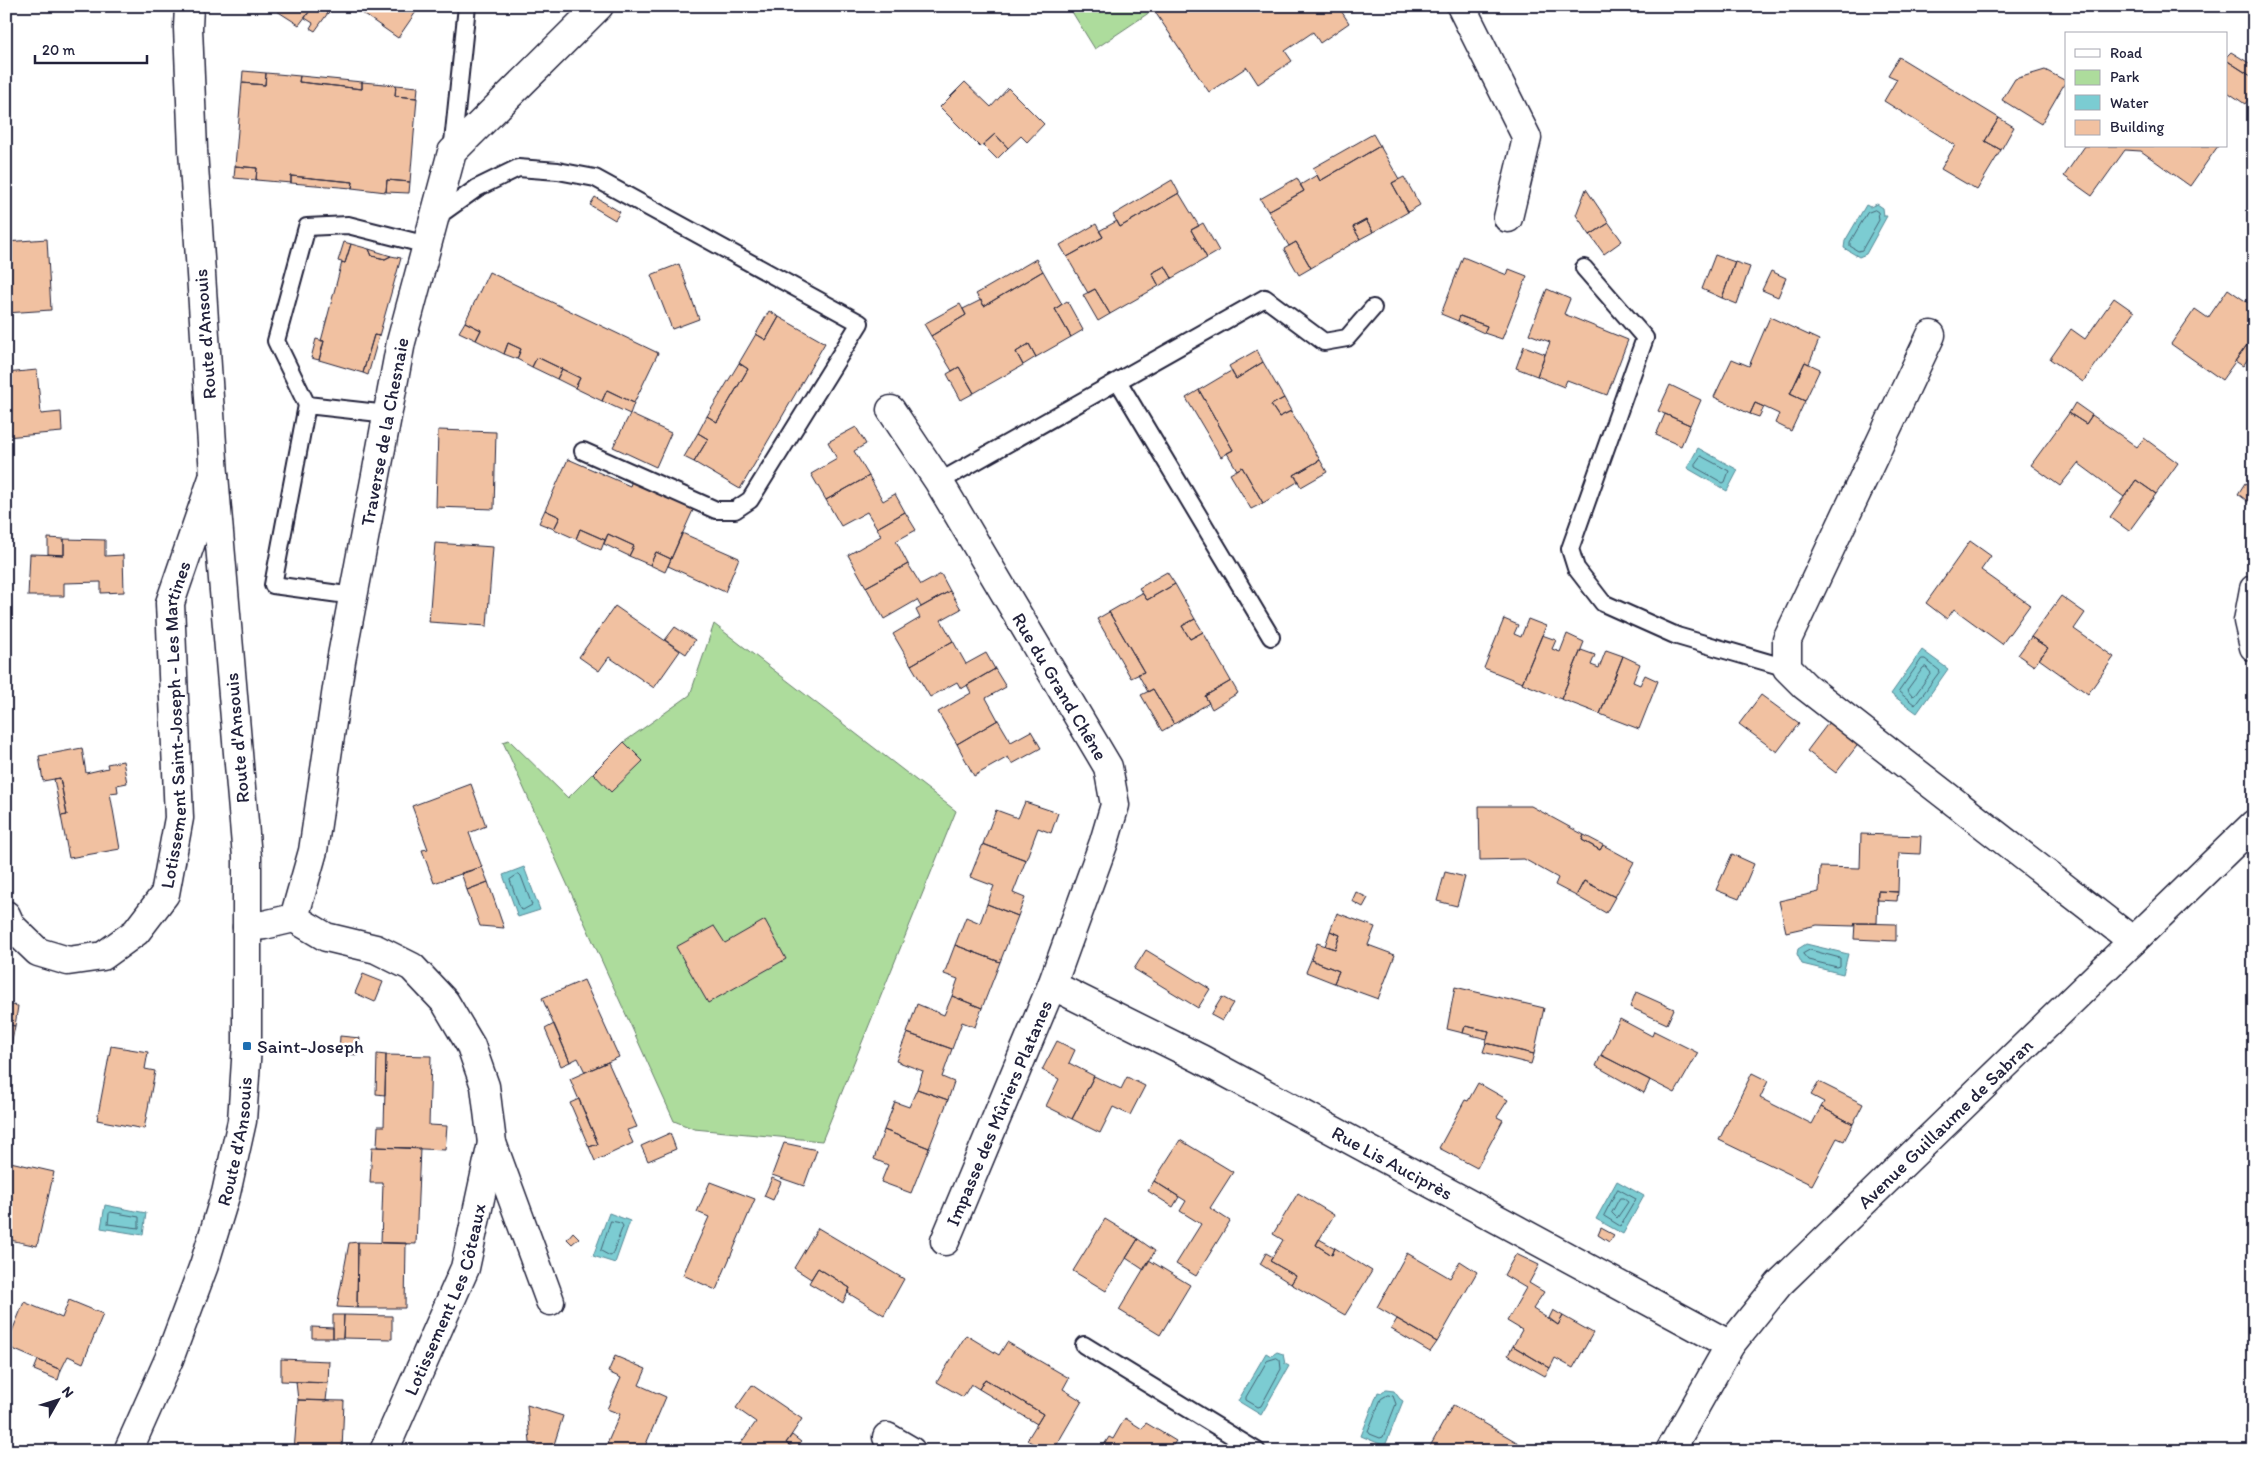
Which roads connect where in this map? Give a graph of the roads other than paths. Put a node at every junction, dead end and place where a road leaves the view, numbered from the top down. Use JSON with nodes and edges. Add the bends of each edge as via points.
{"nodes":[{"id":1,"x":189,"y":6,"type":"edge"},
{"id":2,"x":467,"y":6,"type":"edge"},
{"id":3,"x":599,"y":6,"type":"edge"},
{"id":4,"x":1461,"y":6,"type":"edge"},
{"id":5,"x":452,"y":152,"type":"junction"},
{"id":6,"x":435,"y":218,"type":"junction"},
{"id":7,"x":1508,"y":218,"type":"dead end"},
{"id":8,"x":427,"y":245,"type":"junction"},
{"id":9,"x":1584,"y":268,"type":"dead end"},
{"id":10,"x":1373,"y":308,"type":"dead end"},
{"id":11,"x":1931,"y":335,"type":"dead end"},
{"id":12,"x":1118,"y":382,"type":"junction"},
{"id":13,"x":307,"y":405,"type":"junction"},
{"id":14,"x":891,"y":410,"type":"dead end"},
{"id":15,"x":388,"y":414,"type":"junction"},
{"id":16,"x":583,"y":451,"type":"dead end"},
{"id":17,"x":214,"y":475,"type":"junction"},
{"id":18,"x":939,"y":482,"type":"junction"},
{"id":19,"x":2254,"y":589,"type":"edge"},
{"id":20,"x":354,"y":596,"type":"junction"},
{"id":21,"x":1271,"y":637,"type":"dead end"},
{"id":22,"x":2254,"y":646,"type":"edge"},
{"id":23,"x":1788,"y":668,"type":"junction"},
{"id":24,"x":2254,"y":824,"type":"edge"},
{"id":25,"x":6,"y":915,"type":"edge"},
{"id":26,"x":294,"y":918,"type":"junction"},
{"id":27,"x":247,"y":927,"type":"junction"},
{"id":28,"x":2133,"y":940,"type":"junction"},
{"id":29,"x":1052,"y":985,"type":"junction"},
{"id":30,"x":492,"y":1143,"type":"junction"},
{"id":31,"x":945,"y":1241,"type":"dead end"},
{"id":32,"x":550,"y":1301,"type":"dead end"},
{"id":33,"x":1084,"y":1345,"type":"dead end"},
{"id":34,"x":1730,"y":1345,"type":"junction"},
{"id":35,"x":887,"y":1437,"type":"dead end"},
{"id":36,"x":128,"y":1451,"type":"edge"},
{"id":37,"x":384,"y":1451,"type":"edge"},
{"id":38,"x":911,"y":1451,"type":"edge"},
{"id":39,"x":1258,"y":1451,"type":"edge"},
{"id":40,"x":1670,"y":1451,"type":"edge"}],
"edges":[{"from":1,"to":17,"type":"street","name":"Route d'Ansouis","via":[[193,150]]},
{"from":2,"to":5,"type":"lane"},
{"from":3,"to":5,"type":"street"},
{"from":4,"to":7,"type":"street","via":[[1527,138]]},
{"from":5,"to":6,"type":"street","name":"Traverse de la Chesnaie"},
{"from":6,"to":8,"type":"street","name":"Traverse de la Chesnaie"},
{"from":6,"to":16,"type":"lane","via":[[477,188],[518,168],[594,178],[860,323],[750,500],[735,510],[716,510]]},
{"from":8,"to":13,"type":"lane","via":[[348,225],[307,227],[276,341]]},
{"from":8,"to":15,"type":"street","name":"Traverse de la Chesnaie","via":[[401,342]]},
{"from":9,"to":23,"type":"lane","via":[[1645,338],[1570,549],[1576,568],[1603,604],[1677,636]]},
{"from":10,"to":12,"type":"lane","via":[[1347,338],[1324,342],[1265,298]]},
{"from":11,"to":23,"type":"street","via":[[1787,640]]},
{"from":12,"to":18,"type":"lane"},
{"from":12,"to":21,"type":"lane"},
{"from":13,"to":15,"type":"lane"},
{"from":13,"to":20,"type":"lane","via":[[273,585]]},
{"from":14,"to":18,"type":"street","name":"Rue du Grand Chêne"},
{"from":15,"to":20,"type":"street","name":"Traverse de la Chesnaie"},
{"from":17,"to":25,"type":"street","name":"Lotissement Saint-Joseph - Les Martines","via":[[170,603],[179,818],[165,894],[136,932],[103,956],[68,961],[38,952],[11,926]]},
{"from":17,"to":27,"type":"street","name":"Route d'Ansouis","via":[[247,857]]},
{"from":18,"to":29,"type":"street","name":"Rue du Grand Chêne","via":[[1108,767],[1115,804]]},
{"from":19,"to":22,"type":"street","via":[[2248,621]]},
{"from":20,"to":26,"type":"street","name":"Traverse de la Chesnaie","via":[[341,661],[313,851]]},
{"from":23,"to":28,"type":"street","via":[[1805,686]]},
{"from":24,"to":28,"type":"street","name":"Avenue Guillaume de Sabran"},
{"from":26,"to":27,"type":"street"},
{"from":26,"to":30,"type":"street","via":[[326,937],[376,949],[412,967],[445,1002],[471,1046],[485,1086]]},
{"from":27,"to":36,"type":"street","name":"Route d'Ansouis","via":[[248,1046],[242,1121],[226,1193],[204,1265],[169,1359]]},
{"from":28,"to":34,"type":"street","name":"Avenue Guillaume de Sabran","via":[[1780,1284]]},
{"from":29,"to":31,"type":"street","name":"Impasse des Mûriers Platanes"},
{"from":29,"to":34,"type":"street","name":"Rue Lis Auciprès","via":[[1201,1059]]},
{"from":30,"to":32,"type":"street"},
{"from":30,"to":37,"type":"street","name":"Lotissement Les Côteaux","via":[[466,1268]]},
{"from":33,"to":39,"type":"lane"},
{"from":34,"to":40,"type":"street","name":"Avenue Guillaume de Sabran"},
{"from":35,"to":38,"type":"street"}]}
